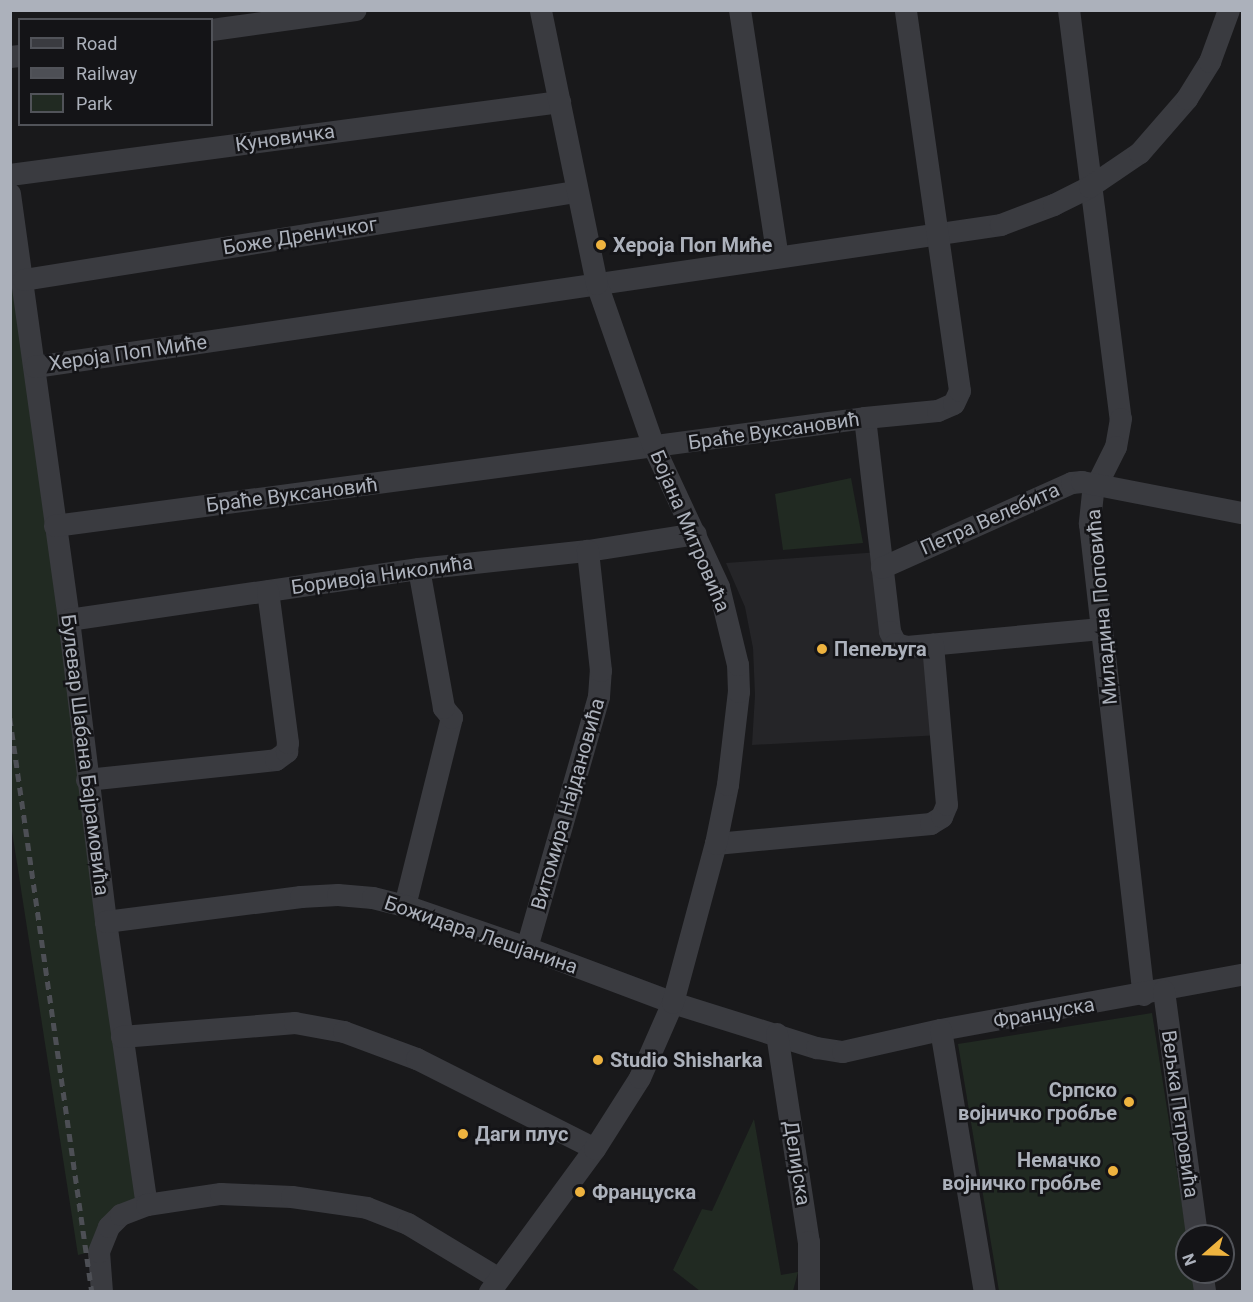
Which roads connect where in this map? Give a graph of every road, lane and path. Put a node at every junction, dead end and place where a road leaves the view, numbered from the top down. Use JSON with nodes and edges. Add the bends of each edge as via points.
{"nodes":[{"id":1,"x":356,"y":10,"type":"edge"},
{"id":2,"x":541,"y":10,"type":"edge"},
{"id":3,"x":740,"y":10,"type":"edge"},
{"id":4,"x":906,"y":10,"type":"edge"},
{"id":5,"x":1069,"y":10,"type":"edge"},
{"id":6,"x":1229,"y":10,"type":"edge"},
{"id":7,"x":213,"y":30,"type":"edge"},
{"id":8,"x":560,"y":102,"type":"junction"},
{"id":9,"x":10,"y":175,"type":"edge"},
{"id":10,"x":1090,"y":187,"type":"junction"},
{"id":11,"x":576,"y":192,"type":"junction"},
{"id":12,"x":10,"y":194,"type":"edge"},
{"id":13,"x":938,"y":235,"type":"junction"},
{"id":14,"x":778,"y":256,"type":"junction"},
{"id":15,"x":24,"y":280,"type":"junction"},
{"id":16,"x":597,"y":284,"type":"junction"},
{"id":17,"x":35,"y":367,"type":"junction"},
{"id":18,"x":865,"y":418,"type":"junction"},
{"id":19,"x":654,"y":447,"type":"junction"},
{"id":20,"x":1096,"y":484,"type":"junction"},
{"id":21,"x":1242,"y":513,"type":"edge"},
{"id":22,"x":55,"y":526,"type":"junction"},
{"id":23,"x":696,"y":534,"type":"junction"},
{"id":24,"x":588,"y":551,"type":"junction"},
{"id":25,"x":419,"y":568,"type":"junction"},
{"id":26,"x":882,"y":568,"type":"junction"},
{"id":27,"x":268,"y":591,"type":"junction"},
{"id":28,"x":69,"y":620,"type":"junction"},
{"id":29,"x":1101,"y":629,"type":"junction"},
{"id":30,"x":933,"y":645,"type":"junction"},
{"id":31,"x":87,"y":780,"type":"junction"},
{"id":32,"x":716,"y":844,"type":"junction"},
{"id":33,"x":405,"y":906,"type":"junction"},
{"id":34,"x":106,"y":922,"type":"junction"},
{"id":35,"x":527,"y":948,"type":"junction"},
{"id":36,"x":1242,"y":975,"type":"edge"},
{"id":37,"x":1154,"y":993,"type":"junction"},
{"id":38,"x":673,"y":1003,"type":"junction"},
{"id":39,"x":941,"y":1030,"type":"junction"},
{"id":40,"x":777,"y":1034,"type":"junction"},
{"id":41,"x":122,"y":1037,"type":"junction"},
{"id":42,"x":595,"y":1149,"type":"junction"},
{"id":43,"x":147,"y":1205,"type":"junction"},
{"id":44,"x":1195,"y":1224,"type":"edge"},
{"id":45,"x":495,"y":1285,"type":"edge"},
{"id":46,"x":102,"y":1292,"type":"edge"},
{"id":47,"x":809,"y":1292,"type":"edge"},
{"id":48,"x":985,"y":1292,"type":"edge"}],
"edges":[{"from":1,"to":7,"type":"street"},
{"from":2,"to":8,"type":"street","name":"Бојана Митровића"},
{"from":3,"to":14,"type":"street"},
{"from":4,"to":13,"type":"street","name":"Браће Вуксановић"},
{"from":5,"to":10,"type":"street","name":"Миладина Поповића"},
{"from":6,"to":10,"type":"street","name":"Хероја Поп Миће","via":[[1210,62],[1187,99],[1140,153]]},
{"from":8,"to":9,"type":"street","name":"Куновичка"},
{"from":8,"to":11,"type":"street","name":"Бојана Митровића"},
{"from":10,"to":13,"type":"street","name":"Хероја Поп Миће","via":[[1001,225]]},
{"from":10,"to":20,"type":"street","name":"Миладина Поповића","via":[[1121,426],[1116,447]]},
{"from":11,"to":15,"type":"street","name":"Боже Дреничког"},
{"from":11,"to":16,"type":"street","name":"Бојана Митровића"},
{"from":12,"to":15,"type":"street","name":"Булевар Шабана Бајрамовића"},
{"from":13,"to":14,"type":"street","name":"Хероја Поп Миће"},
{"from":13,"to":18,"type":"street","name":"Браће Вуксановић","via":[[960,391],[958,400],[938,411]]},
{"from":14,"to":16,"type":"street","name":"Хероја Поп Миће"},
{"from":15,"to":17,"type":"street","name":"Булевар Шабана Бајрамовића"},
{"from":16,"to":17,"type":"street","name":"Хероја Поп Миће"},
{"from":16,"to":19,"type":"street","name":"Бојана Митровића"},
{"from":17,"to":22,"type":"street","name":"Булевар Шабана Бајрамовића"},
{"from":18,"to":19,"type":"street","name":"Браће Вуксановић"},
{"from":18,"to":26,"type":"street"},
{"from":19,"to":22,"type":"street","name":"Браће Вуксановић"},
{"from":19,"to":23,"type":"street","name":"Бојана Митровића"},
{"from":20,"to":21,"type":"street","name":"Петра Велебита"},
{"from":20,"to":26,"type":"street","name":"Петра Велебита","via":[[1064,484]]},
{"from":20,"to":29,"type":"street","name":"Миладина Поповића","via":[[1090,524]]},
{"from":22,"to":28,"type":"street","name":"Булевар Шабана Бајрамовића"},
{"from":23,"to":24,"type":"street","name":"Боривоја Николића"},
{"from":23,"to":32,"type":"street","name":"Бојана Митровића","via":[[719,587],[738,665],[737,716]]},
{"from":24,"to":25,"type":"street","name":"Боривоја Николића"},
{"from":24,"to":35,"type":"street","name":"Витомира Најдановића","via":[[601,671],[599,697]]},
{"from":25,"to":27,"type":"street","name":"Боривоја Николића"},
{"from":25,"to":33,"type":"street","via":[[444,708],[452,718]]},
{"from":26,"to":30,"type":"street","via":[[892,638],[902,647]]},
{"from":27,"to":28,"type":"street","name":"Боривоја Николића"},
{"from":27,"to":31,"type":"street","via":[[287,752],[276,760]]},
{"from":28,"to":31,"type":"street","name":"Булевар Шабана Бајрамовића"},
{"from":29,"to":30,"type":"street"},
{"from":29,"to":37,"type":"street","name":"Миладина Поповића"},
{"from":30,"to":32,"type":"street","via":[[947,805],[942,817],[931,824]]},
{"from":31,"to":34,"type":"street","name":"Булевар Шабана Бајрамовића"},
{"from":32,"to":38,"type":"street","name":"Бојана Митровића"},
{"from":33,"to":34,"type":"street","name":"Божидара Лешјанина","via":[[338,895]]},
{"from":33,"to":35,"type":"street","name":"Божидара Лешјанина"},
{"from":34,"to":41,"type":"street","name":"Булевар Шабана Бајрамовића"},
{"from":35,"to":38,"type":"street","name":"Божидара Лешјанина"},
{"from":36,"to":37,"type":"street","name":"Француска"},
{"from":37,"to":39,"type":"street","name":"Француска"},
{"from":37,"to":44,"type":"street","name":"Вељка Петровића"},
{"from":38,"to":40,"type":"street","name":"Француска"},
{"from":38,"to":42,"type":"street","name":"Бојана Митровића","via":[[640,1078]]},
{"from":39,"to":40,"type":"street","name":"Француска","via":[[843,1052]]},
{"from":39,"to":48,"type":"street"},
{"from":40,"to":47,"type":"street","name":"Делијска","via":[[809,1242]]},
{"from":41,"to":42,"type":"street","via":[[295,1023],[344,1032],[426,1064]]},
{"from":41,"to":43,"type":"street","name":"Булевар Шабана Бајрамовића"},
{"from":42,"to":45,"type":"street","name":"Бојана Митровића"},
{"from":43,"to":45,"type":"street","via":[[221,1194],[292,1197],[367,1208],[408,1224]]},
{"from":43,"to":46,"type":"street","via":[[121,1215],[109,1227],[99,1252]]}]}
